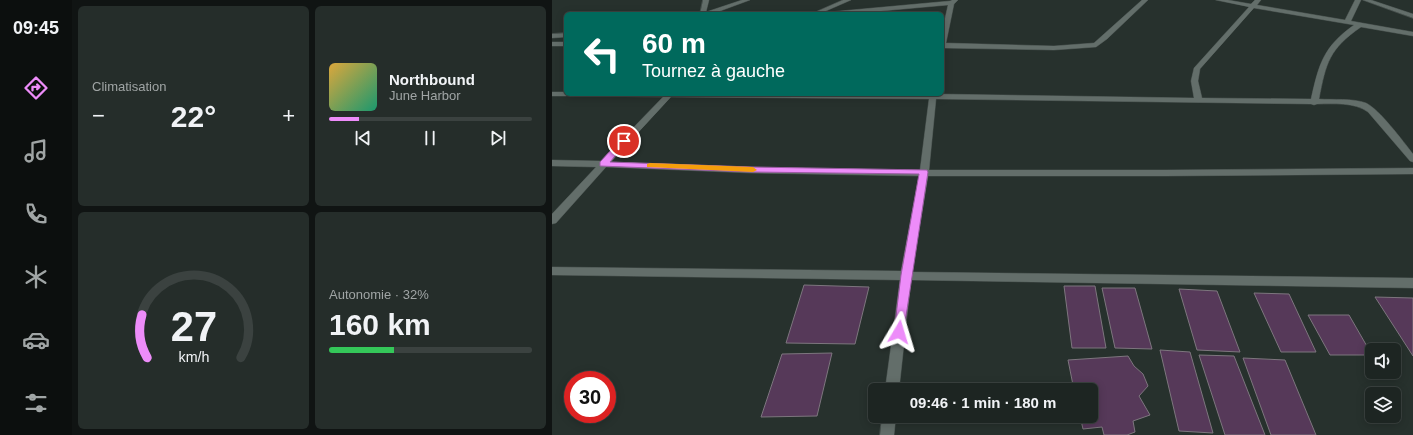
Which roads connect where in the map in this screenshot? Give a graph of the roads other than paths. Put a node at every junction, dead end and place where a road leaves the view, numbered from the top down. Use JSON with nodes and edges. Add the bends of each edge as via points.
{"nodes":[{"id":1,"x":706,"y":0,"type":"edge"},
{"id":2,"x":746,"y":0,"type":"edge"},
{"id":3,"x":848,"y":0,"type":"edge"},
{"id":4,"x":1145,"y":0,"type":"edge"},
{"id":5,"x":1219,"y":0,"type":"edge"},
{"id":6,"x":1258,"y":0,"type":"edge"},
{"id":7,"x":1358,"y":0,"type":"edge"},
{"id":8,"x":1366,"y":0,"type":"edge"},
{"id":9,"x":953,"y":1,"type":"edge"},
{"id":10,"x":1252,"y":6,"type":"junction"},
{"id":11,"x":703,"y":12,"type":"edge"},
{"id":12,"x":712,"y":12,"type":"edge"},
{"id":13,"x":819,"y":12,"type":"edge"},
{"id":14,"x":848,"y":12,"type":"edge"},
{"id":15,"x":1413,"y":16,"type":"edge"},
{"id":16,"x":1347,"y":23,"type":"junction"},
{"id":17,"x":1359,"y":25,"type":"junction"},
{"id":18,"x":1413,"y":34,"type":"edge"},
{"id":19,"x":564,"y":35,"type":"edge"},
{"id":20,"x":552,"y":36,"type":"edge"},
{"id":21,"x":944,"y":37,"type":"edge"},
{"id":22,"x":552,"y":44,"type":"edge"},
{"id":23,"x":564,"y":44,"type":"edge"},
{"id":24,"x":944,"y":45,"type":"edge"},
{"id":25,"x":552,"y":94,"type":"edge"},
{"id":26,"x":564,"y":94,"type":"edge"},
{"id":27,"x":944,"y":95,"type":"edge"},
{"id":28,"x":667,"y":96,"type":"edge"},
{"id":29,"x":933,"y":96,"type":"edge"},
{"id":30,"x":1199,"y":101,"type":"junction"},
{"id":31,"x":1314,"y":103,"type":"junction"},
{"id":32,"x":1412,"y":157,"type":"edge"},
{"id":33,"x":552,"y":163,"type":"edge"},
{"id":34,"x":603,"y":164,"type":"junction"},
{"id":35,"x":1413,"y":171,"type":"edge"},
{"id":36,"x":924,"y":172,"type":"junction"},
{"id":37,"x":552,"y":220,"type":"edge"},
{"id":38,"x":552,"y":271,"type":"edge"},
{"id":39,"x":906,"y":275,"type":"junction"},
{"id":40,"x":1413,"y":283,"type":"edge"},
{"id":41,"x":893,"y":383,"type":"edge"},
{"id":42,"x":888,"y":423,"type":"edge"},
{"id":43,"x":887,"y":435,"type":"edge"}],
"edges":[{"from":1,"to":11,"type":"street"},
{"from":2,"to":12,"type":"street"},
{"from":3,"to":13,"type":"street"},
{"from":4,"to":24,"type":"street","via":[[1096,45],[1054,48]]},
{"from":5,"to":10,"type":"street"},
{"from":6,"to":10,"type":"street"},
{"from":7,"to":16,"type":"street"},
{"from":8,"to":15,"type":"street"},
{"from":9,"to":14,"type":"street"},
{"from":9,"to":21,"type":"street"},
{"from":10,"to":16,"type":"street"},
{"from":10,"to":30,"type":"street","via":[[1198,68],[1193,86]]},
{"from":16,"to":17,"type":"street"},
{"from":17,"to":18,"type":"street"},
{"from":17,"to":31,"type":"street","via":[[1331,50],[1324,64]]},
{"from":19,"to":20,"type":"street"},
{"from":22,"to":23,"type":"street"},
{"from":25,"to":26,"type":"street"},
{"from":27,"to":30,"type":"street"},
{"from":28,"to":34,"type":"street"},
{"from":29,"to":36,"type":"street"},
{"from":30,"to":31,"type":"street"},
{"from":31,"to":32,"type":"street","via":[[1353,103],[1371,110]]},
{"from":33,"to":34,"type":"street"},
{"from":34,"to":36,"type":"street","via":[[751,170]]},
{"from":34,"to":37,"type":"street"},
{"from":35,"to":36,"type":"street","via":[[1219,174]]},
{"from":36,"to":39,"type":"street"},
{"from":38,"to":39,"type":"street"},
{"from":39,"to":40,"type":"street"},
{"from":39,"to":41,"type":"street"},
{"from":42,"to":43,"type":"street"}]}
